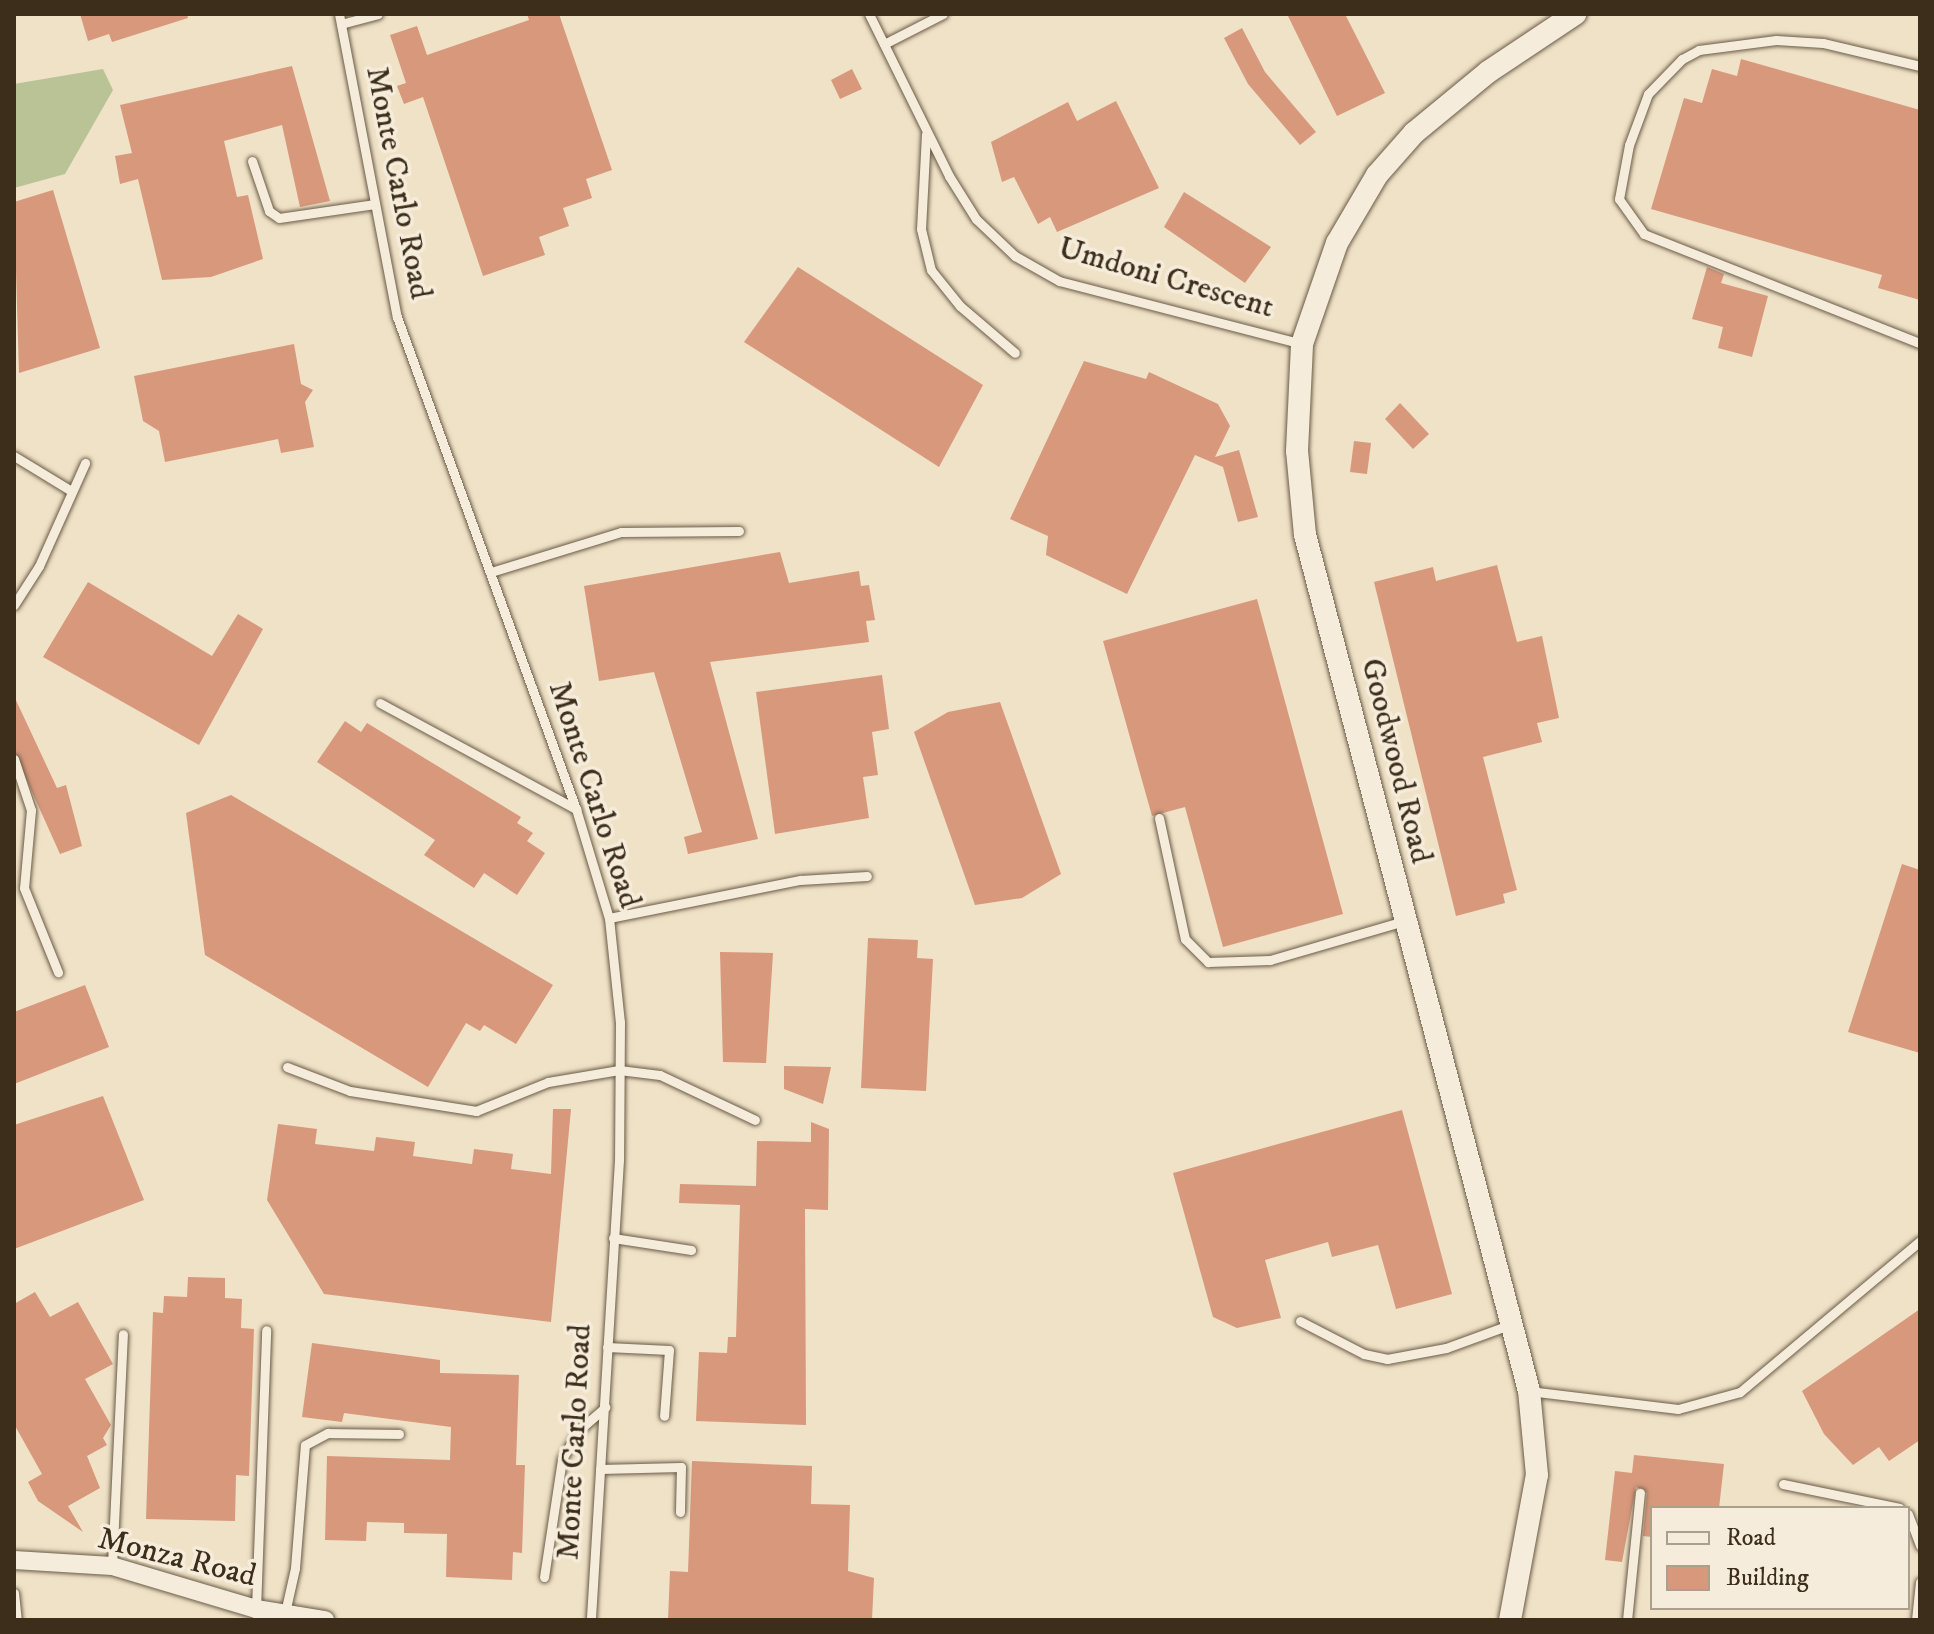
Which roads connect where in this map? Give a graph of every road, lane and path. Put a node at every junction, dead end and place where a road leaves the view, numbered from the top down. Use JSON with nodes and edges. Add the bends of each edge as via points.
{"nodes":[{"id":1,"x":378,"y":14,"type":"edge"},
{"id":2,"x":869,"y":14,"type":"edge"},
{"id":3,"x":943,"y":14,"type":"edge"},
{"id":4,"x":1575,"y":14,"type":"edge"},
{"id":5,"x":340,"y":19,"type":"edge"},
{"id":6,"x":884,"y":44,"type":"junction"},
{"id":7,"x":1920,"y":66,"type":"edge"},
{"id":8,"x":926,"y":131,"type":"junction"},
{"id":9,"x":252,"y":161,"type":"dead end"},
{"id":10,"x":375,"y":204,"type":"junction"},
{"id":11,"x":1920,"y":343,"type":"edge"},
{"id":12,"x":1302,"y":344,"type":"junction"},
{"id":13,"x":1015,"y":353,"type":"dead end"},
{"id":14,"x":14,"y":456,"type":"edge"},
{"id":15,"x":85,"y":463,"type":"dead end"},
{"id":16,"x":70,"y":490,"type":"junction"},
{"id":17,"x":739,"y":531,"type":"dead end"},
{"id":18,"x":491,"y":572,"type":"junction"},
{"id":19,"x":14,"y":605,"type":"edge"},
{"id":20,"x":380,"y":703,"type":"dead end"},
{"id":21,"x":14,"y":759,"type":"edge"},
{"id":22,"x":576,"y":809,"type":"junction"},
{"id":23,"x":1159,"y":818,"type":"dead end"},
{"id":24,"x":867,"y":876,"type":"dead end"},
{"id":25,"x":609,"y":918,"type":"junction"},
{"id":26,"x":1404,"y":921,"type":"junction"},
{"id":27,"x":58,"y":972,"type":"dead end"},
{"id":28,"x":287,"y":1067,"type":"dead end"},
{"id":29,"x":619,"y":1070,"type":"junction"},
{"id":30,"x":755,"y":1120,"type":"dead end"},
{"id":31,"x":613,"y":1238,"type":"junction"},
{"id":32,"x":1920,"y":1241,"type":"edge"},
{"id":33,"x":691,"y":1250,"type":"dead end"},
{"id":34,"x":1300,"y":1321,"type":"dead end"},
{"id":35,"x":1512,"y":1324,"type":"junction"},
{"id":36,"x":266,"y":1330,"type":"dead end"},
{"id":37,"x":123,"y":1334,"type":"dead end"},
{"id":38,"x":607,"y":1347,"type":"junction"},
{"id":39,"x":1529,"y":1391,"type":"junction"},
{"id":40,"x":605,"y":1407,"type":"junction"},
{"id":41,"x":664,"y":1416,"type":"dead end"},
{"id":42,"x":399,"y":1434,"type":"dead end"},
{"id":43,"x":600,"y":1469,"type":"junction"},
{"id":44,"x":1783,"y":1484,"type":"dead end"},
{"id":45,"x":1640,"y":1493,"type":"dead end"},
{"id":46,"x":1890,"y":1506,"type":"edge"},
{"id":47,"x":680,"y":1512,"type":"dead end"},
{"id":48,"x":1910,"y":1519,"type":"edge"},
{"id":49,"x":1920,"y":1546,"type":"edge"},
{"id":50,"x":14,"y":1560,"type":"edge"},
{"id":51,"x":112,"y":1566,"type":"junction"},
{"id":52,"x":544,"y":1577,"type":"dead end"},
{"id":53,"x":1920,"y":1582,"type":"edge"},
{"id":54,"x":14,"y":1593,"type":"edge"},
{"id":55,"x":256,"y":1609,"type":"junction"},
{"id":56,"x":284,"y":1617,"type":"edge"},
{"id":57,"x":17,"y":1620,"type":"edge"},
{"id":58,"x":325,"y":1620,"type":"edge"},
{"id":59,"x":591,"y":1620,"type":"edge"},
{"id":60,"x":1510,"y":1620,"type":"edge"},
{"id":61,"x":1627,"y":1620,"type":"edge"},
{"id":62,"x":1916,"y":1620,"type":"edge"}],
"edges":[{"from":1,"to":5,"type":"lane"},
{"from":2,"to":6,"type":"lane","name":"Umdoni Crescent"},
{"from":3,"to":6,"type":"lane"},
{"from":4,"to":12,"type":"street","name":"Goodwood Road","via":[[1488,72],[1414,133],[1377,175],[1337,243]]},
{"from":5,"to":10,"type":"lane","name":"Monte Carlo Road"},
{"from":6,"to":8,"type":"lane","name":"Umdoni Crescent"},
{"from":7,"to":11,"type":"lane","via":[[1823,43],[1776,40],[1699,50],[1648,94],[1629,145],[1619,199],[1644,234]]},
{"from":8,"to":12,"type":"lane","name":"Umdoni Crescent","via":[[976,219],[1015,256],[1059,281]]},
{"from":8,"to":13,"type":"lane","via":[[921,229],[931,270],[960,306]]},
{"from":9,"to":10,"type":"lane","via":[[269,211],[279,218]]},
{"from":10,"to":18,"type":"lane","name":"Monte Carlo Road","via":[[401,330]]},
{"from":12,"to":26,"type":"street","name":"Goodwood Road","via":[[1297,451],[1305,535]]},
{"from":14,"to":16,"type":"lane"},
{"from":15,"to":16,"type":"lane"},
{"from":16,"to":19,"type":"lane","via":[[39,566]]},
{"from":17,"to":18,"type":"lane","via":[[621,532]]},
{"from":18,"to":22,"type":"lane","name":"Monte Carlo Road"},
{"from":20,"to":22,"type":"lane"},
{"from":21,"to":27,"type":"lane","via":[[31,810],[24,888]]},
{"from":22,"to":25,"type":"lane","name":"Monte Carlo Road"},
{"from":23,"to":26,"type":"lane","via":[[1185,939],[1208,962],[1270,960]]},
{"from":24,"to":25,"type":"lane","via":[[800,880]]},
{"from":25,"to":29,"type":"lane","name":"Monte Carlo Road"},
{"from":26,"to":35,"type":"street","name":"Goodwood Road"},
{"from":28,"to":29,"type":"lane","via":[[350,1091],[476,1111],[548,1082]]},
{"from":29,"to":30,"type":"lane","via":[[660,1075]]},
{"from":29,"to":31,"type":"lane","name":"Monte Carlo Road"},
{"from":31,"to":33,"type":"lane"},
{"from":31,"to":38,"type":"lane","name":"Monte Carlo Road"},
{"from":32,"to":39,"type":"lane","via":[[1740,1392],[1678,1409]]},
{"from":34,"to":35,"type":"lane","via":[[1364,1354],[1387,1359],[1446,1348]]},
{"from":35,"to":39,"type":"street","name":"Goodwood Road"},
{"from":36,"to":55,"type":"lane"},
{"from":37,"to":51,"type":"lane"},
{"from":38,"to":40,"type":"lane","name":"Monte Carlo Road"},
{"from":38,"to":41,"type":"lane","via":[[669,1350]]},
{"from":39,"to":60,"type":"street","name":"Goodwood Road","via":[[1537,1475]]},
{"from":40,"to":43,"type":"lane","name":"Monte Carlo Road"},
{"from":40,"to":52,"type":"lane","via":[[579,1430],[562,1459]]},
{"from":42,"to":56,"type":"lane","via":[[328,1433],[305,1445]]},
{"from":43,"to":47,"type":"lane","via":[[681,1467]]},
{"from":43,"to":59,"type":"lane","name":"Monte Carlo Road"},
{"from":44,"to":46,"type":"lane"},
{"from":45,"to":61,"type":"lane"},
{"from":48,"to":49,"type":"lane"},
{"from":50,"to":51,"type":"street","name":"Monza Road"},
{"from":51,"to":55,"type":"street","name":"Monza Road"},
{"from":53,"to":62,"type":"lane"},
{"from":54,"to":57,"type":"lane"},
{"from":55,"to":56,"type":"street","name":"Monza Road"},
{"from":56,"to":58,"type":"street","name":"Monza Road"}]}
